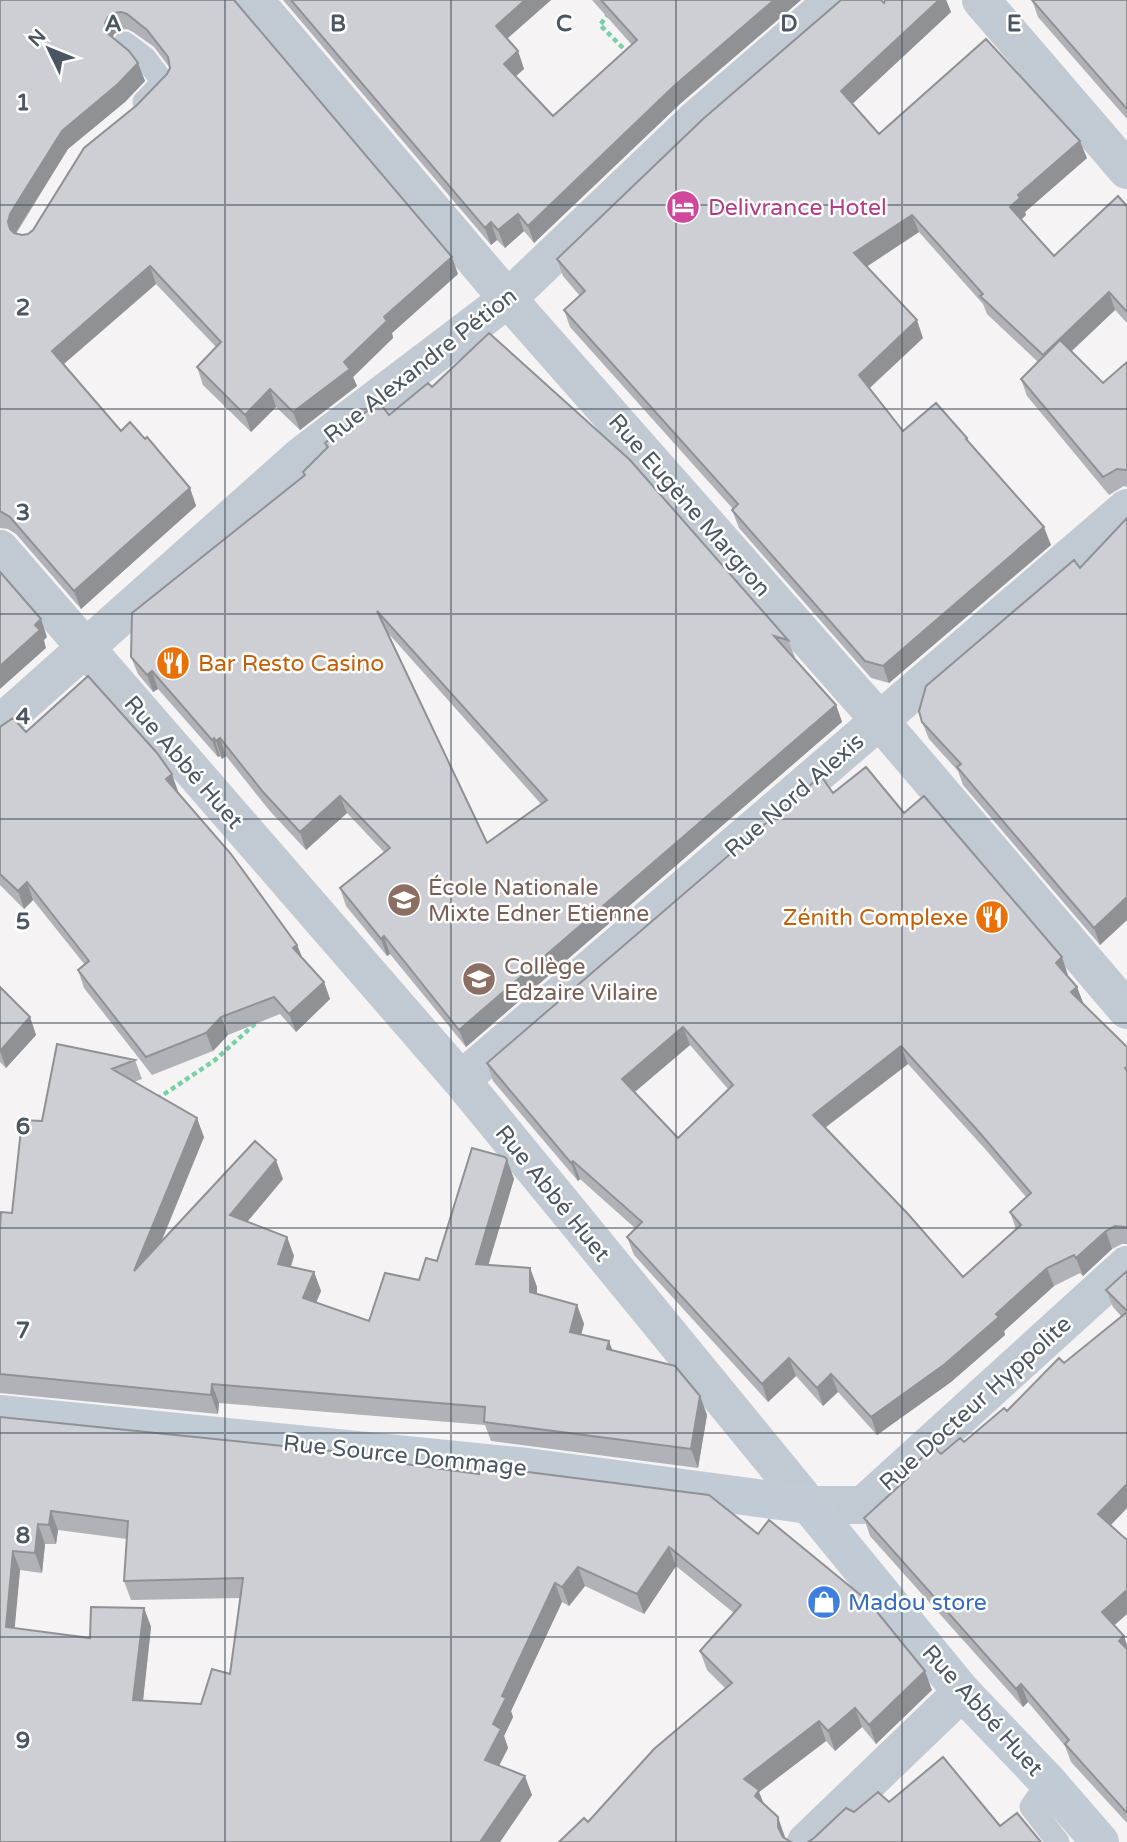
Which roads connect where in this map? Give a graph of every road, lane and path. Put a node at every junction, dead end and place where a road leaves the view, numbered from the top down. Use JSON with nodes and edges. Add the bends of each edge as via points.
{"nodes":[{"id":1,"x":254,"y":0,"type":"edge"},
{"id":2,"x":834,"y":0,"type":"edge"},
{"id":3,"x":981,"y":0,"type":"edge"},
{"id":4,"x":613,"y":8,"type":"edge"},
{"id":5,"x":125,"y":43,"type":"dead end"},
{"id":6,"x":637,"y":62,"type":"edge"},
{"id":7,"x":123,"y":121,"type":"edge"},
{"id":8,"x":1127,"y":170,"type":"edge"},
{"id":9,"x":508,"y":299,"type":"junction"},
{"id":10,"x":1127,"y":508,"type":"edge"},
{"id":11,"x":0,"y":549,"type":"edge"},
{"id":12,"x":86,"y":649,"type":"junction"},
{"id":13,"x":880,"y":721,"type":"junction"},
{"id":14,"x":0,"y":724,"type":"edge"},
{"id":15,"x":1127,"y":1010,"type":"edge"},
{"id":16,"x":263,"y":1013,"type":"edge"},
{"id":17,"x":461,"y":1080,"type":"junction"},
{"id":18,"x":154,"y":1101,"type":"edge"},
{"id":19,"x":1127,"y":1265,"type":"edge"},
{"id":20,"x":0,"y":1414,"type":"edge"},
{"id":21,"x":809,"y":1505,"type":"junction"},
{"id":22,"x":962,"y":1692,"type":"junction"},
{"id":23,"x":1048,"y":1782,"type":"junction"},
{"id":24,"x":806,"y":1842,"type":"edge"},
{"id":25,"x":1058,"y":1842,"type":"edge"},
{"id":26,"x":1100,"y":1842,"type":"edge"}],
"edges":[{"from":1,"to":9,"type":"street","name":"Rue Eugène Margron"},
{"from":2,"to":9,"type":"street","name":"Rue Alexandre Pétion","via":[[695,120]]},
{"from":3,"to":8,"type":"street"},
{"from":4,"to":6,"type":"path","via":[[600,25]]},
{"from":5,"to":7,"type":"lane","via":[[145,58],[163,82]]},
{"from":9,"to":12,"type":"street","name":"Rue Alexandre Pétion","via":[[301,457]]},
{"from":9,"to":13,"type":"street","name":"Rue Eugène Margron"},
{"from":10,"to":13,"type":"street","name":"Rue Nord Alexis"},
{"from":11,"to":12,"type":"street","name":"Rue Abbé Huet"},
{"from":12,"to":14,"type":"street","name":"Rue Alexandre Pétion"},
{"from":12,"to":17,"type":"street","name":"Rue Abbé Huet"},
{"from":13,"to":15,"type":"street","name":"Rue Eugène Margron"},
{"from":13,"to":17,"type":"street","name":"Rue Nord Alexis"},
{"from":16,"to":18,"type":"path","via":[[215,1060]]},
{"from":17,"to":21,"type":"street","name":"Rue Abbé Huet"},
{"from":19,"to":21,"type":"street","name":"Rue Docteur Hyppolite","via":[[863,1505]]},
{"from":20,"to":21,"type":"main road","name":"Rue Source Dommage","via":[[527,1467]]},
{"from":21,"to":22,"type":"main road","name":"Rue Abbé Huet"},
{"from":22,"to":23,"type":"main road","name":"Rue Abbé Huet"},
{"from":22,"to":24,"type":"street"},
{"from":23,"to":25,"type":"lane","via":[[1031,1807]]},
{"from":23,"to":26,"type":"main road","name":"Rue Abbé Huet"}]}
